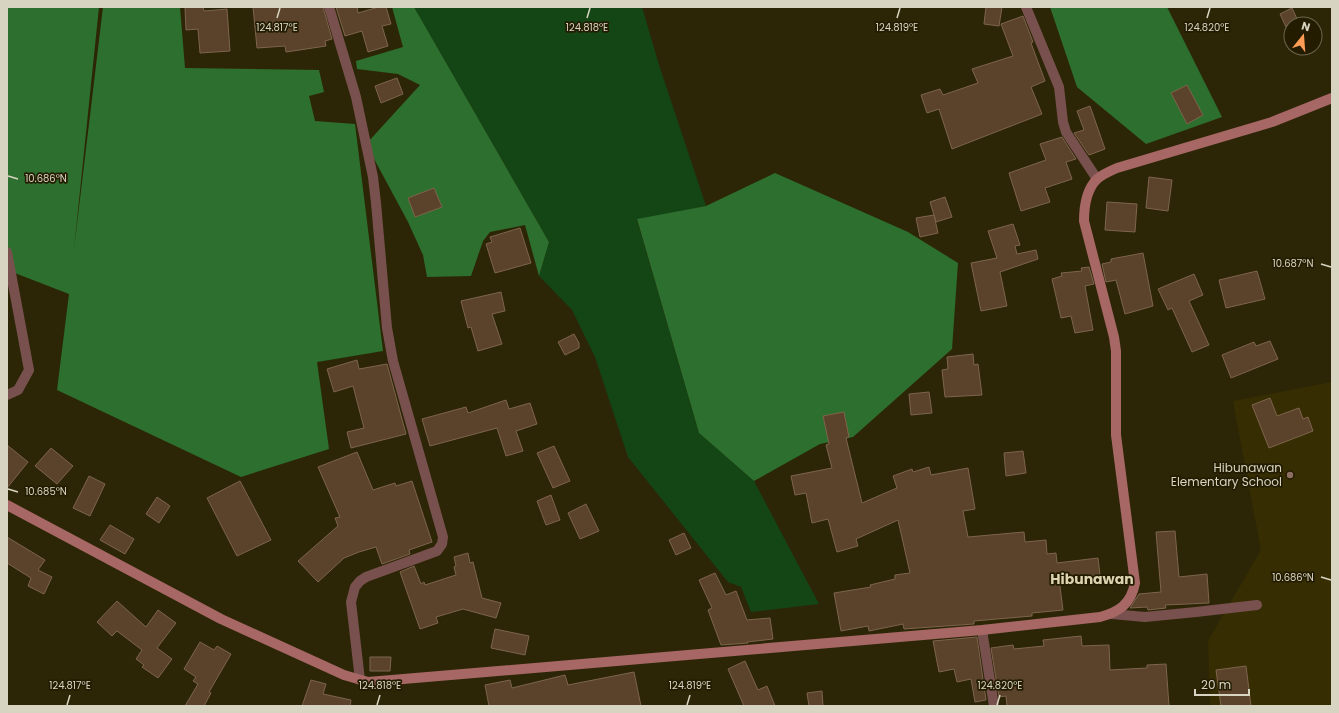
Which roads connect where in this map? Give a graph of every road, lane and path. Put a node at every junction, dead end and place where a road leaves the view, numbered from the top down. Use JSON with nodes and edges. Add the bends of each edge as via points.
{"nodes":[{"id":1,"x":330,"y":7,"type":"edge"},
{"id":2,"x":1026,"y":7,"type":"edge"},
{"id":3,"x":1332,"y":98,"type":"edge"},
{"id":4,"x":1097,"y":179,"type":"junction"},
{"id":5,"x":7,"y":252,"type":"edge"},
{"id":6,"x":7,"y":395,"type":"edge"},
{"id":7,"x":7,"y":505,"type":"edge"},
{"id":8,"x":1256,"y":605,"type":"dead end"},
{"id":9,"x":1112,"y":614,"type":"junction"},
{"id":10,"x":982,"y":630,"type":"junction"},
{"id":11,"x":360,"y":680,"type":"junction"},
{"id":12,"x":994,"y":706,"type":"edge"}],
"edges":[{"from":1,"to":11,"type":"street","via":[[356,97],[372,177],[387,328],[393,361],[443,537],[437,551],[366,576],[355,587],[351,602]]},
{"from":2,"to":4,"type":"street","via":[[1059,87],[1062,122],[1066,132]]},
{"from":3,"to":4,"type":"street","via":[[1272,122],[1117,168]]},
{"from":4,"to":9,"type":"street","via":[[1087,198],[1084,220],[1116,351],[1116,435],[1135,583],[1130,599]]},
{"from":5,"to":6,"type":"street","via":[[29,370],[18,390]]},
{"from":7,"to":11,"type":"street","via":[[221,619]]},
{"from":8,"to":9,"type":"street","via":[[1145,617]]},
{"from":9,"to":10,"type":"street"},
{"from":10,"to":11,"type":"street","via":[[382,681]]},
{"from":10,"to":12,"type":"street"}]}
